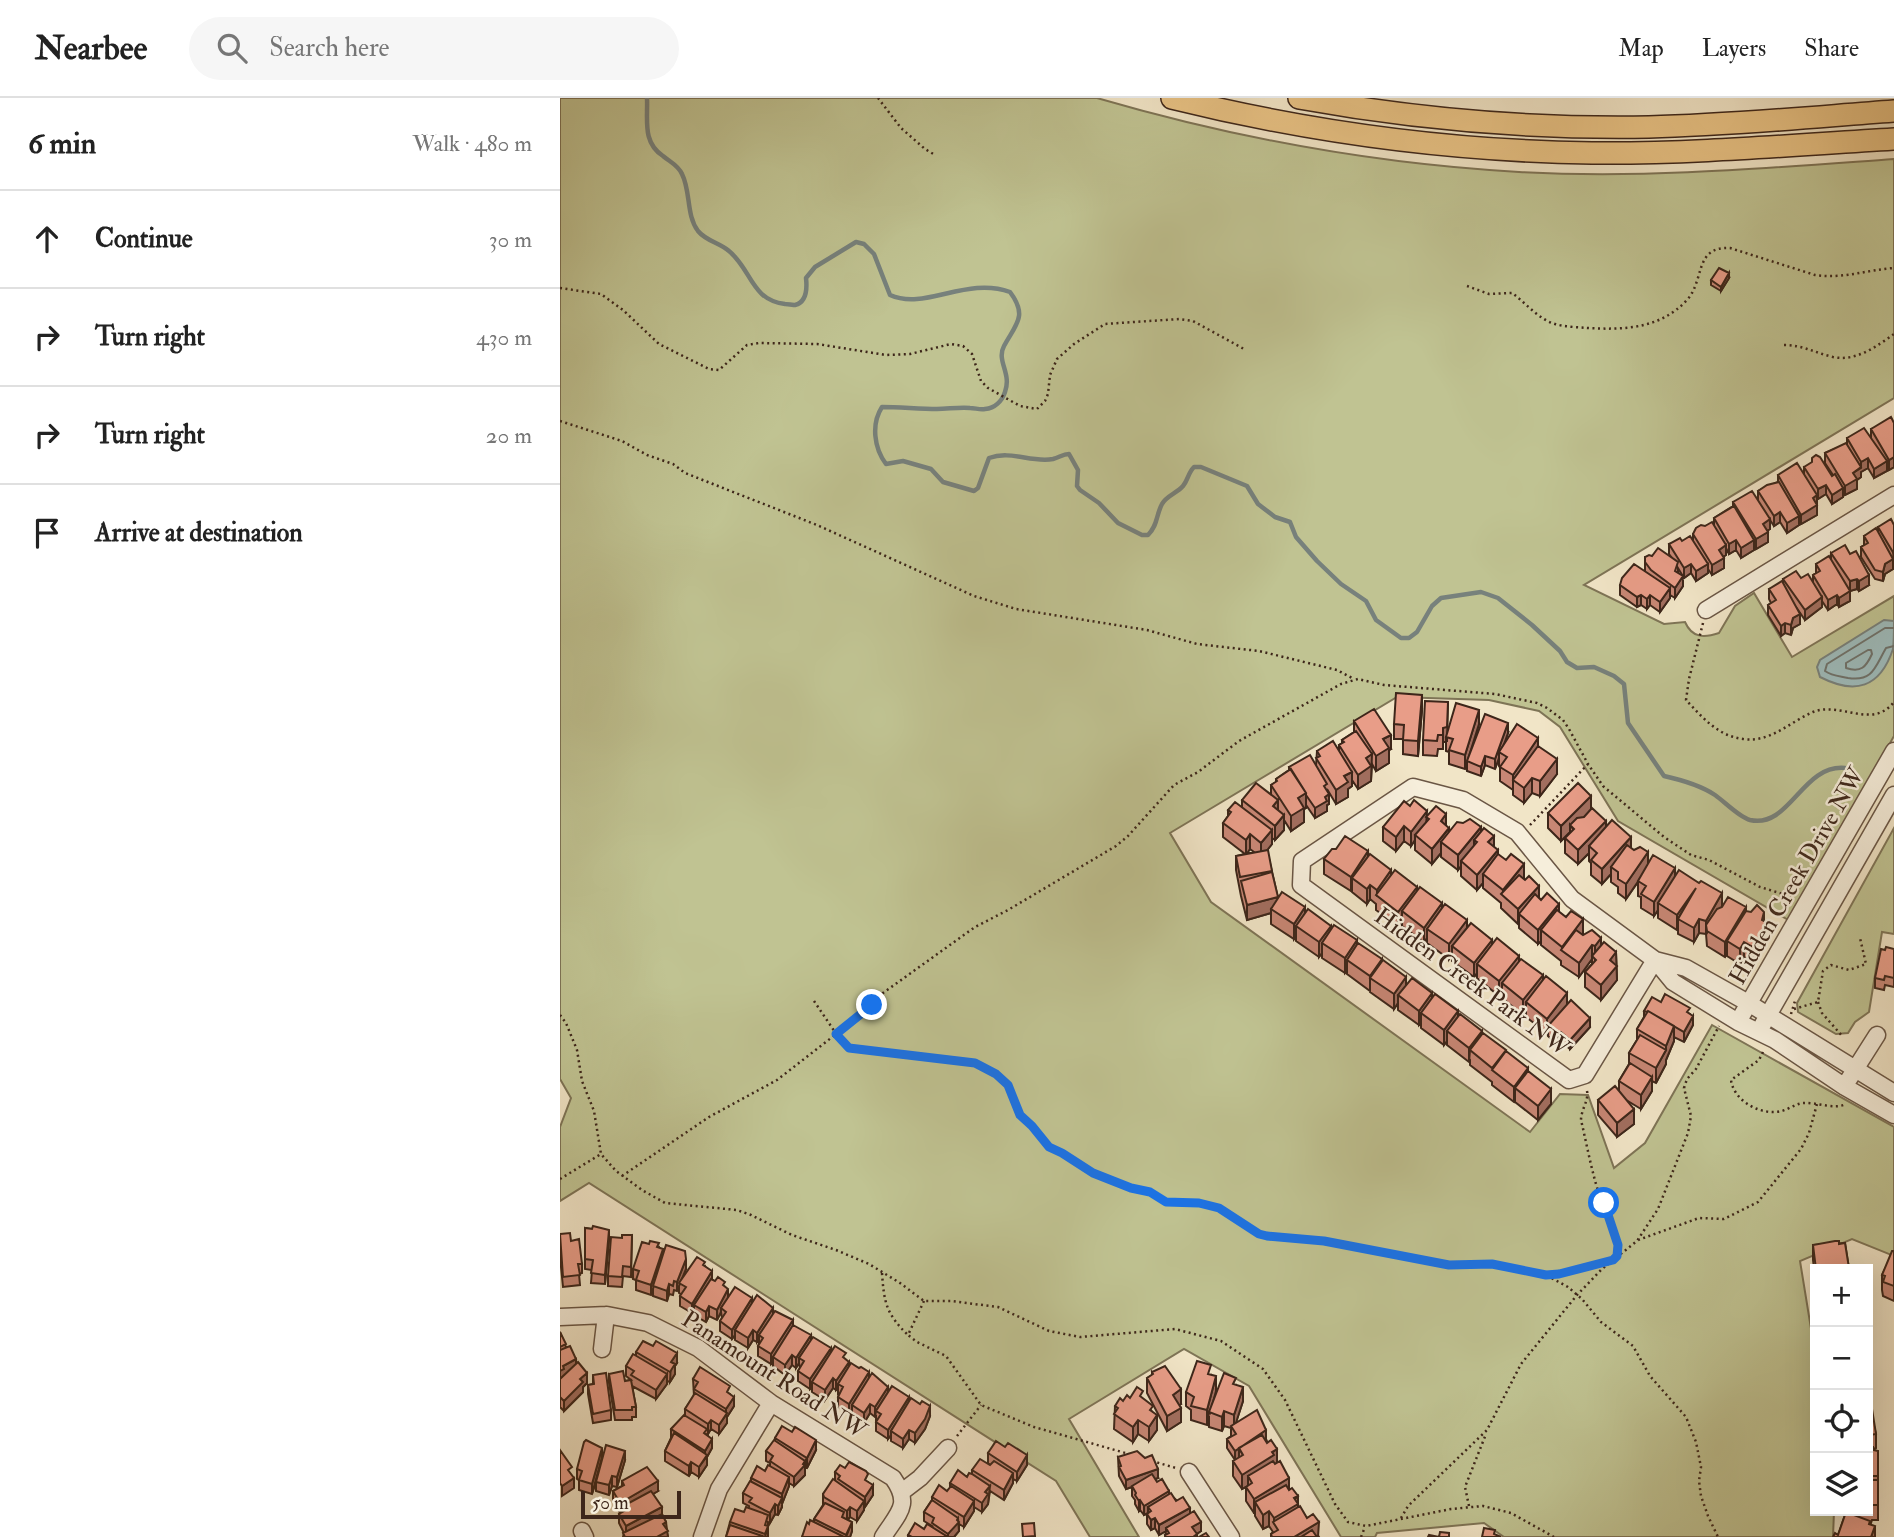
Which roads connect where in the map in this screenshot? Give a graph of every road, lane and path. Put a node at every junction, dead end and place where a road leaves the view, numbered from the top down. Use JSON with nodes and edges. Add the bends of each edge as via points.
{"nodes":[{"id":1,"x":878,"y":98,"type":"edge"},
{"id":2,"x":1172,"y":98,"type":"edge"},
{"id":3,"x":1299,"y":98,"type":"edge"},
{"id":4,"x":1894,"y":111,"type":"edge"},
{"id":5,"x":1894,"y":139,"type":"edge"},
{"id":6,"x":935,"y":155,"type":"dead end"},
{"id":7,"x":1894,"y":268,"type":"edge"},
{"id":8,"x":1466,"y":286,"type":"dead end"},
{"id":9,"x":560,"y":288,"type":"edge"},
{"id":10,"x":1894,"y":334,"type":"edge"},
{"id":11,"x":1784,"y":345,"type":"dead end"},
{"id":12,"x":1244,"y":349,"type":"dead end"},
{"id":13,"x":560,"y":421,"type":"edge"},
{"id":14,"x":1894,"y":495,"type":"edge"},
{"id":15,"x":1706,"y":610,"type":"joint"},
{"id":16,"x":1354,"y":679,"type":"junction"},
{"id":17,"x":1894,"y":702,"type":"edge"},
{"id":18,"x":1894,"y":751,"type":"edge"},
{"id":19,"x":1588,"y":764,"type":"junction"},
{"id":20,"x":1894,"y":795,"type":"edge"},
{"id":21,"x":1528,"y":827,"type":"dead end"},
{"id":22,"x":1796,"y":898,"type":"dead end"},
{"id":23,"x":1860,"y":938,"type":"dead end"},
{"id":24,"x":1655,"y":960,"type":"junction"},
{"id":25,"x":814,"y":1001,"type":"dead end"},
{"id":26,"x":1818,"y":1002,"type":"junction"},
{"id":27,"x":1750,"y":1004,"type":"junction"},
{"id":28,"x":1794,"y":1009,"type":"dead end"},
{"id":29,"x":1768,"y":1015,"type":"junction"},
{"id":30,"x":560,"y":1016,"type":"edge"},
{"id":31,"x":1738,"y":1022,"type":"junction"},
{"id":32,"x":1719,"y":1026,"type":"dead end"},
{"id":33,"x":1758,"y":1031,"type":"junction"},
{"id":34,"x":836,"y":1034,"type":"junction"},
{"id":35,"x":1877,"y":1035,"type":"dead end"},
{"id":36,"x":1843,"y":1037,"type":"dead end"},
{"id":37,"x":1763,"y":1052,"type":"dead end"},
{"id":38,"x":1854,"y":1070,"type":"junction"},
{"id":39,"x":1587,"y":1091,"type":"dead end"},
{"id":40,"x":1894,"y":1093,"type":"edge"},
{"id":41,"x":1846,"y":1094,"type":"junction"},
{"id":42,"x":1818,"y":1104,"type":"junction"},
{"id":43,"x":1894,"y":1115,"type":"edge"},
{"id":44,"x":601,"y":1154,"type":"junction"},
{"id":45,"x":622,"y":1176,"type":"junction"},
{"id":46,"x":560,"y":1179,"type":"edge"},
{"id":47,"x":1637,"y":1241,"type":"junction"},
{"id":48,"x":1617,"y":1256,"type":"junction"},
{"id":49,"x":1613,"y":1260,"type":"junction"},
{"id":50,"x":881,"y":1272,"type":"junction"},
{"id":51,"x":1546,"y":1275,"type":"junction"},
{"id":52,"x":1577,"y":1295,"type":"junction"},
{"id":53,"x":923,"y":1301,"type":"junction"},
{"id":54,"x":606,"y":1315,"type":"junction"},
{"id":55,"x":560,"y":1317,"type":"edge"},
{"id":56,"x":908,"y":1335,"type":"junction"},
{"id":57,"x":602,"y":1349,"type":"dead end"},
{"id":58,"x":771,"y":1403,"type":"junction"},
{"id":59,"x":981,"y":1405,"type":"junction"},
{"id":60,"x":1487,"y":1430,"type":"junction"},
{"id":61,"x":948,"y":1448,"type":"joint"},
{"id":62,"x":1138,"y":1457,"type":"edge"},
{"id":63,"x":1150,"y":1461,"type":"edge"},
{"id":64,"x":1189,"y":1472,"type":"joint"},
{"id":65,"x":903,"y":1491,"type":"junction"},
{"id":66,"x":1469,"y":1506,"type":"junction"},
{"id":67,"x":1402,"y":1518,"type":"junction"},
{"id":68,"x":1366,"y":1526,"type":"junction"},
{"id":69,"x":702,"y":1537,"type":"edge"},
{"id":70,"x":883,"y":1537,"type":"edge"},
{"id":71,"x":1231,"y":1537,"type":"edge"},
{"id":72,"x":1361,"y":1537,"type":"edge"},
{"id":73,"x":1554,"y":1537,"type":"edge"},
{"id":74,"x":1718,"y":1537,"type":"edge"}],
"edges":[{"from":1,"to":6,"type":"path","via":[[901,128]]},
{"from":2,"to":5,"type":"main road","via":[[1333,131],[1499,149],[1678,152]]},
{"from":3,"to":4,"type":"main road","via":[[1469,121],[1600,127]]},
{"from":7,"to":8,"type":"path","via":[[1829,277],[1721,248],[1705,257],[1690,297],[1677,310],[1636,328],[1555,324],[1512,293],[1489,294]]},
{"from":9,"to":12,"type":"path","via":[[601,294],[659,344],[709,369],[719,370],[747,345],[759,343],[817,344],[886,355],[963,346],[972,354],[981,381],[1020,405],[1037,409],[1048,394],[1057,359],[1105,324],[1193,321]]},
{"from":10,"to":11,"type":"path","via":[[1871,351],[1843,358]]},
{"from":13,"to":16,"type":"path","via":[[622,441],[685,473],[817,525],[974,596],[1058,617],[1259,651],[1337,670]]},
{"from":14,"to":15,"type":"street"},
{"from":15,"to":17,"type":"path","via":[[1686,700],[1728,735],[1754,740],[1820,710],[1876,715]]},
{"from":16,"to":19,"type":"path","via":[[1537,703],[1563,720]]},
{"from":16,"to":34,"type":"path","via":[[1239,741],[1174,785],[1116,846],[975,927],[883,993]]},
{"from":18,"to":27,"type":"street","name":"Hidden Creek Drive NW"},
{"from":19,"to":21,"type":"path"},
{"from":19,"to":22,"type":"path","via":[[1603,786],[1672,843],[1760,887]]},
{"from":20,"to":29,"type":"street","name":"Hidden Creek Drive NW"},
{"from":23,"to":26,"type":"path","via":[[1866,964],[1849,970],[1831,965],[1823,971]]},
{"from":24,"to":24,"type":"street","name":"Hidden Creek Park NW","via":[[1572,899],[1517,832],[1463,800],[1413,787],[1302,861],[1300,885],[1569,1080],[1586,1075]]},
{"from":24,"to":27,"type":"street","via":[[1686,968]]},
{"from":24,"to":31,"type":"street","via":[[1674,982]]},
{"from":25,"to":34,"type":"path"},
{"from":26,"to":28,"type":"path"},
{"from":26,"to":36,"type":"path"},
{"from":27,"to":29,"type":"street"},
{"from":27,"to":31,"type":"street","name":"Hidden Creek Drive NW"},
{"from":29,"to":33,"type":"street","name":"Hidden Creek Drive NW"},
{"from":29,"to":38,"type":"street"},
{"from":30,"to":44,"type":"path","via":[[577,1049]]},
{"from":31,"to":33,"type":"street"},
{"from":32,"to":47,"type":"path","via":[[1686,1079],[1691,1116],[1688,1133],[1658,1209]]},
{"from":33,"to":41,"type":"street"},
{"from":34,"to":45,"type":"path","via":[[768,1086],[709,1117]]},
{"from":34,"to":51,"type":"path","via":[[849,1048],[975,1063],[1008,1085],[1020,1115],[1049,1147],[1093,1173],[1166,1202],[1219,1208],[1259,1234],[1324,1241],[1449,1265],[1492,1264]]},
{"from":35,"to":38,"type":"street"},
{"from":37,"to":42,"type":"path","via":[[1731,1080],[1746,1104],[1768,1112]]},
{"from":38,"to":40,"type":"street"},
{"from":38,"to":41,"type":"street"},
{"from":39,"to":48,"type":"path","via":[[1581,1120],[1596,1184],[1611,1218]]},
{"from":41,"to":42,"type":"path","via":[[1839,1107]]},
{"from":41,"to":43,"type":"street"},
{"from":42,"to":47,"type":"path","via":[[1801,1149],[1758,1202],[1724,1219],[1699,1219]]},
{"from":44,"to":45,"type":"path"},
{"from":44,"to":46,"type":"path"},
{"from":45,"to":50,"type":"path","via":[[665,1203],[737,1210]]},
{"from":47,"to":48,"type":"path"},
{"from":48,"to":49,"type":"path"},
{"from":49,"to":51,"type":"path"},
{"from":49,"to":52,"type":"path"},
{"from":50,"to":53,"type":"path"},
{"from":50,"to":56,"type":"path","via":[[883,1300],[893,1321]]},
{"from":51,"to":52,"type":"path"},
{"from":52,"to":60,"type":"path","via":[[1521,1364]]},
{"from":52,"to":74,"type":"path","via":[[1601,1322],[1633,1346],[1650,1376],[1685,1416],[1696,1442],[1701,1496]]},
{"from":53,"to":56,"type":"path"},
{"from":53,"to":68,"type":"path","via":[[999,1307],[1049,1331],[1080,1337],[1175,1329],[1221,1341],[1263,1370],[1285,1400],[1335,1504],[1348,1522]]},
{"from":54,"to":55,"type":"street","name":"Panamount Road NW"},
{"from":54,"to":57,"type":"street"},
{"from":54,"to":58,"type":"street","name":"Panamount Road NW","via":[[648,1323],[698,1348]]},
{"from":56,"to":59,"type":"path","via":[[946,1356]]},
{"from":58,"to":65,"type":"street","name":"Panamount Road NW","via":[[894,1478]]},
{"from":58,"to":69,"type":"street","via":[[719,1489]]},
{"from":59,"to":61,"type":"path"},
{"from":59,"to":62,"type":"path","via":[[1034,1427]]},
{"from":60,"to":66,"type":"path","via":[[1465,1487]]},
{"from":60,"to":67,"type":"path","via":[[1408,1506]]},
{"from":61,"to":65,"type":"street"},
{"from":63,"to":64,"type":"path"},
{"from":64,"to":71,"type":"street"},
{"from":65,"to":70,"type":"street","via":[[904,1505]]},
{"from":66,"to":67,"type":"path"},
{"from":66,"to":73,"type":"path","via":[[1511,1513]]},
{"from":67,"to":68,"type":"path"},
{"from":68,"to":72,"type":"path"}]}
